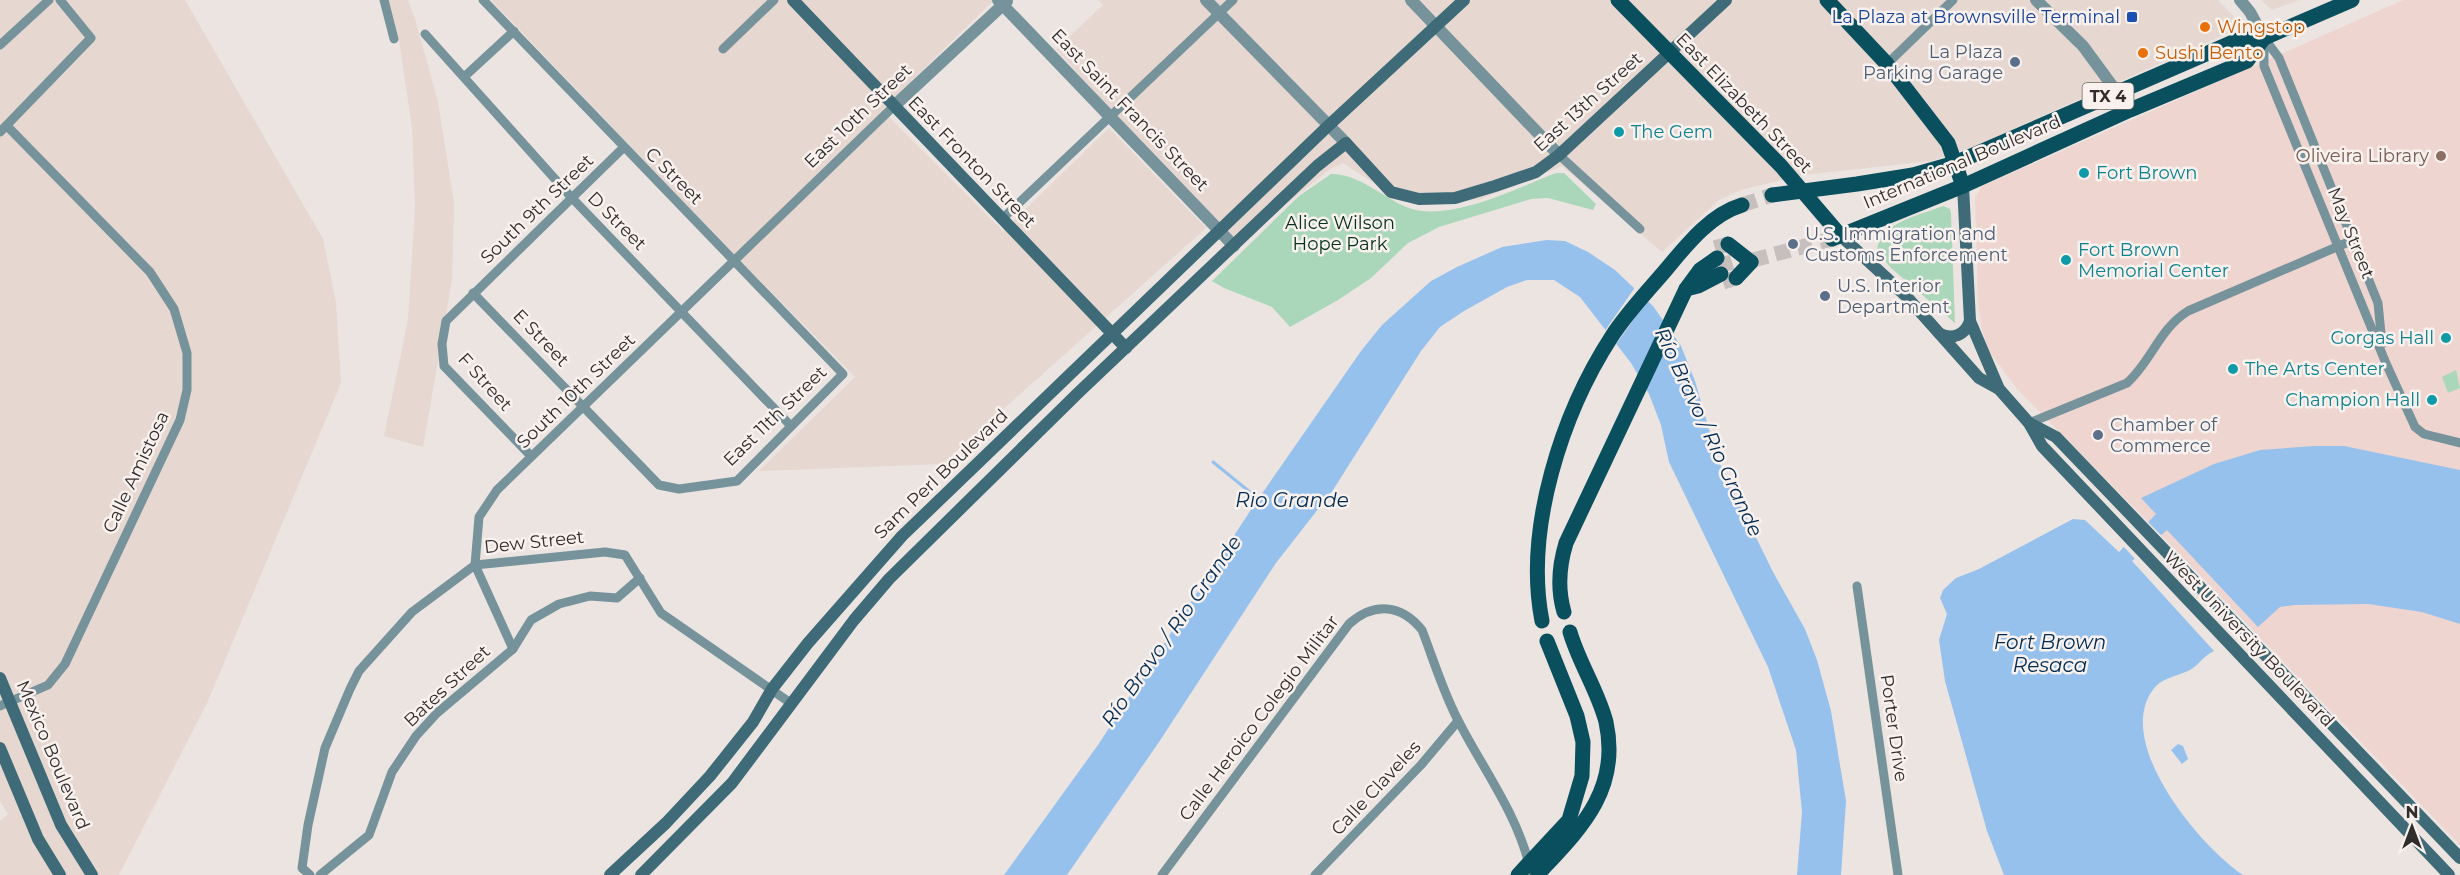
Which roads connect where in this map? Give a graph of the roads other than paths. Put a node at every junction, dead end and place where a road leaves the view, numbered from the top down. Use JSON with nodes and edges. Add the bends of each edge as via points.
{"nodes":[{"id":1,"x":49,"y":0,"type":"edge"},
{"id":2,"x":60,"y":0,"type":"edge"},
{"id":3,"x":384,"y":0,"type":"edge"},
{"id":4,"x":483,"y":0,"type":"edge"},
{"id":5,"x":774,"y":0,"type":"edge"},
{"id":6,"x":792,"y":0,"type":"edge"},
{"id":7,"x":1206,"y":0,"type":"edge"},
{"id":8,"x":1233,"y":0,"type":"edge"},
{"id":9,"x":1411,"y":0,"type":"edge"},
{"id":10,"x":1464,"y":0,"type":"edge"},
{"id":11,"x":1618,"y":0,"type":"edge"},
{"id":12,"x":1726,"y":0,"type":"edge"},
{"id":13,"x":1827,"y":0,"type":"edge"},
{"id":14,"x":1953,"y":0,"type":"edge"},
{"id":15,"x":2036,"y":0,"type":"edge"},
{"id":16,"x":2240,"y":0,"type":"edge"},
{"id":17,"x":2352,"y":0,"type":"edge"},
{"id":18,"x":1003,"y":2,"type":"edge"},
{"id":19,"x":1219,"y":13,"type":"junction"},
{"id":20,"x":1436,"y":26,"type":"junction"},
{"id":21,"x":513,"y":31,"type":"junction"},
{"id":22,"x":425,"y":34,"type":"dead end"},
{"id":23,"x":2264,"y":38,"type":"junction"},
{"id":24,"x":394,"y":39,"type":"dead end"},
{"id":25,"x":0,"y":45,"type":"edge"},
{"id":26,"x":723,"y":49,"type":"dead end"},
{"id":27,"x":1670,"y":53,"type":"junction"},
{"id":28,"x":1887,"y":64,"type":"junction"},
{"id":29,"x":464,"y":77,"type":"junction"},
{"id":30,"x":2116,"y":92,"type":"junction"},
{"id":31,"x":893,"y":107,"type":"junction"},
{"id":32,"x":2130,"y":110,"type":"junction"},
{"id":33,"x":1111,"y":116,"type":"junction"},
{"id":34,"x":1328,"y":126,"type":"junction"},
{"id":35,"x":3,"y":129,"type":"edge"},
{"id":36,"x":1346,"y":143,"type":"junction"},
{"id":37,"x":623,"y":147,"type":"junction"},
{"id":38,"x":1559,"y":155,"type":"junction"},
{"id":39,"x":1955,"y":164,"type":"junction"},
{"id":40,"x":1963,"y":186,"type":"junction"},
{"id":41,"x":1801,"y":189,"type":"junction"},
{"id":42,"x":1772,"y":195,"type":"tunnel mouth"},
{"id":43,"x":572,"y":198,"type":"junction"},
{"id":44,"x":1742,"y":205,"type":"tunnel mouth"},
{"id":45,"x":1002,"y":219,"type":"junction"},
{"id":46,"x":1640,"y":229,"type":"dead end"},
{"id":47,"x":1220,"y":230,"type":"junction"},
{"id":48,"x":1836,"y":237,"type":"junction"},
{"id":49,"x":2353,"y":240,"type":"junction"},
{"id":50,"x":1234,"y":246,"type":"junction"},
{"id":51,"x":2339,"y":246,"type":"junction"},
{"id":52,"x":734,"y":259,"type":"junction"},
{"id":53,"x":1726,"y":263,"type":"junction"},
{"id":54,"x":473,"y":293,"type":"junction"},
{"id":55,"x":682,"y":311,"type":"junction"},
{"id":56,"x":1970,"y":321,"type":"junction"},
{"id":57,"x":1112,"y":333,"type":"junction"},
{"id":58,"x":1940,"y":334,"type":"junction"},
{"id":59,"x":1126,"y":348,"type":"junction"},
{"id":60,"x":2382,"y":355,"type":"junction"},
{"id":61,"x":843,"y":374,"type":"joint"},
{"id":62,"x":1999,"y":389,"type":"junction"},
{"id":63,"x":584,"y":406,"type":"junction"},
{"id":64,"x":2029,"y":423,"type":"junction"},
{"id":65,"x":791,"y":426,"type":"junction"},
{"id":66,"x":2460,"y":443,"type":"edge"},
{"id":67,"x":531,"y":456,"type":"junction"},
{"id":68,"x":659,"y":485,"type":"joint"},
{"id":69,"x":475,"y":565,"type":"junction"},
{"id":70,"x":640,"y":578,"type":"junction"},
{"id":71,"x":1857,"y":586,"type":"dead end"},
{"id":72,"x":1564,"y":612,"type":"dead end"},
{"id":73,"x":1542,"y":621,"type":"dead end"},
{"id":74,"x":1570,"y":632,"type":"dead end"},
{"id":75,"x":1547,"y":641,"type":"dead end"},
{"id":76,"x":513,"y":649,"type":"junction"},
{"id":77,"x":0,"y":678,"type":"edge"},
{"id":78,"x":772,"y":689,"type":"junction"},
{"id":79,"x":5,"y":704,"type":"edge"},
{"id":80,"x":792,"y":704,"type":"junction"},
{"id":81,"x":1458,"y":721,"type":"junction"},
{"id":82,"x":0,"y":748,"type":"edge"},
{"id":83,"x":644,"y":844,"type":"junction"},
{"id":84,"x":2460,"y":858,"type":"edge"},
{"id":85,"x":657,"y":861,"type":"junction"},
{"id":86,"x":1528,"y":871,"type":"edge"},
{"id":87,"x":60,"y":875,"type":"edge"},
{"id":88,"x":92,"y":875,"type":"edge"},
{"id":89,"x":310,"y":875,"type":"edge"},
{"id":90,"x":320,"y":875,"type":"edge"},
{"id":91,"x":610,"y":875,"type":"edge"},
{"id":92,"x":641,"y":875,"type":"edge"},
{"id":93,"x":1162,"y":875,"type":"edge"},
{"id":94,"x":1315,"y":875,"type":"edge"},
{"id":95,"x":1898,"y":875,"type":"edge"},
{"id":96,"x":2449,"y":875,"type":"edge"}],
"edges":[{"from":1,"to":25,"type":"street"},
{"from":2,"to":35,"type":"street","via":[[91,38]]},
{"from":3,"to":24,"type":"street"},
{"from":4,"to":21,"type":"street","name":"C Street"},
{"from":5,"to":26,"type":"street"},
{"from":6,"to":31,"type":"main road","name":"East Fronton Street"},
{"from":7,"to":19,"type":"street"},
{"from":8,"to":19,"type":"street"},
{"from":9,"to":20,"type":"street"},
{"from":10,"to":20,"type":"main road","name":"Sam Perl Boulevard"},
{"from":11,"to":27,"type":"main road","name":"East Elizabeth Street"},
{"from":12,"to":27,"type":"main road","name":"East 13th Street"},
{"from":13,"to":28,"type":"main road"},
{"from":14,"to":28,"type":"street"},
{"from":15,"to":30,"type":"street","via":[[2083,46]]},
{"from":16,"to":23,"type":"street"},
{"from":17,"to":23,"type":"main road","name":"International Boulevard","number":"TX 4"},
{"from":18,"to":31,"type":"street","name":"East 10th Street"},
{"from":18,"to":33,"type":"street","name":"East Saint Francis Street"},
{"from":19,"to":33,"type":"street"},
{"from":19,"to":34,"type":"street"},
{"from":20,"to":34,"type":"main road","name":"Sam Perl Boulevard"},
{"from":20,"to":38,"type":"street"},
{"from":21,"to":29,"type":"street"},
{"from":21,"to":37,"type":"street","name":"C Street"},
{"from":22,"to":29,"type":"street","name":"D Street"},
{"from":23,"to":30,"type":"main road","name":"International Boulevard","number":"TX 4","via":[[2238,40]]},
{"from":23,"to":32,"type":"main road","name":"International Boulevard","number":"TX 4","via":[[2247,61]]},
{"from":23,"to":49,"type":"street","name":"May Street","via":[[2279,58]]},
{"from":23,"to":51,"type":"street","name":"May Street","via":[[2264,66]]},
{"from":27,"to":38,"type":"main road","name":"East 13th Street"},
{"from":27,"to":41,"type":"main road","name":"East Elizabeth Street"},
{"from":28,"to":39,"type":"main road","via":[[1948,143]]},
{"from":29,"to":43,"type":"street","name":"D Street"},
{"from":30,"to":32,"type":"street"},
{"from":30,"to":39,"type":"main road","name":"International Boulevard","number":"TX 4"},
{"from":31,"to":45,"type":"main road","name":"East Fronton Street"},
{"from":31,"to":52,"type":"street","name":"East 10th Street"},
{"from":32,"to":40,"type":"main road","name":"International Boulevard","number":"TX 4"},
{"from":33,"to":45,"type":"street"},
{"from":33,"to":47,"type":"street","name":"East Saint Francis Street"},
{"from":34,"to":36,"type":"street"},
{"from":34,"to":47,"type":"main road","name":"Sam Perl Boulevard"},
{"from":35,"to":79,"type":"street","name":"Calle Amistosa","via":[[150,272],[174,309],[187,353],[187,390],[180,420],[64,664],[48,685]]},
{"from":36,"to":38,"type":"main road","name":"East 13th Street","via":[[1391,192],[1419,200],[1455,198],[1536,172]]},
{"from":36,"to":50,"type":"main road","name":"Sam Perl Boulevard"},
{"from":37,"to":43,"type":"street","name":"South 9th Street"},
{"from":37,"to":52,"type":"street","name":"C Street"},
{"from":38,"to":46,"type":"street"},
{"from":39,"to":40,"type":"main road"},
{"from":39,"to":41,"type":"main road","name":"International Boulevard","number":"TX 4","via":[[1869,182]]},
{"from":40,"to":48,"type":"main road","name":"International Boulevard","number":"TX 4"},
{"from":40,"to":56,"type":"main road","name":"West University Boulevard"},
{"from":41,"to":42,"type":"main road","name":"International Boulevard"},
{"from":41,"to":48,"type":"main road","name":"East Elizabeth Street"},
{"from":43,"to":54,"type":"street","name":"South 9th Street"},
{"from":43,"to":55,"type":"street","name":"D Street"},
{"from":44,"to":73,"type":"main road","via":[[1716,218],[1673,261],[1614,333],[1588,377],[1559,450],[1547,495],[1536,573]]},
{"from":45,"to":57,"type":"main road","name":"East Fronton Street"},
{"from":47,"to":50,"type":"street","name":"East Saint Francis Street"},
{"from":47,"to":57,"type":"main road","name":"Sam Perl Boulevard"},
{"from":48,"to":58,"type":"main road","name":"West University Boulevard","via":[[1906,296]]},
{"from":49,"to":51,"type":"street"},
{"from":49,"to":60,"type":"street","name":"May Street","via":[[2378,303]]},
{"from":50,"to":59,"type":"main road","name":"Sam Perl Boulevard"},
{"from":51,"to":60,"type":"street","name":"May Street"},
{"from":51,"to":64,"type":"street","via":[[2188,311],[2169,326],[2139,372],[2127,383]]},
{"from":52,"to":55,"type":"street","name":"South 10th Street"},
{"from":52,"to":61,"type":"street","name":"C Street"},
{"from":53,"to":53,"type":"main road","via":[[1752,261]]},
{"from":53,"to":72,"type":"main road","via":[[1686,289],[1584,503],[1560,564]]},
{"from":54,"to":63,"type":"street","name":"E Street"},
{"from":54,"to":67,"type":"street","name":"F Street","via":[[446,321],[444,366]]},
{"from":55,"to":63,"type":"street","name":"South 10th Street"},
{"from":55,"to":65,"type":"street","name":"D Street"},
{"from":56,"to":58,"type":"main road","via":[[1958,335]]},
{"from":56,"to":62,"type":"main road","name":"West University Boulevard"},
{"from":57,"to":59,"type":"main road","name":"East Fronton Street"},
{"from":57,"to":78,"type":"main road","name":"Sam Perl Boulevard","via":[[896,542]]},
{"from":58,"to":62,"type":"main road","name":"West University Boulevard","via":[[1979,378]]},
{"from":59,"to":80,"type":"main road","name":"Sam Perl Boulevard","via":[[889,579]]},
{"from":60,"to":66,"type":"street","name":"May Street","via":[[2415,427],[2424,434]]},
{"from":61,"to":65,"type":"street","name":"East 11th Street"},
{"from":62,"to":64,"type":"main road","name":"West University Boulevard"},
{"from":63,"to":67,"type":"street","name":"South 10th Street"},
{"from":63,"to":68,"type":"street","name":"E Street"},
{"from":64,"to":84,"type":"main road","name":"West University Boulevard","via":[[2056,437]]},
{"from":64,"to":96,"type":"main road","name":"West University Boulevard","via":[[2042,446]]},
{"from":65,"to":68,"type":"street","name":"East 11th Street","via":[[737,481],[679,489]]},
{"from":67,"to":69,"type":"street","name":"South 10th Street","via":[[497,490],[479,518]]},
{"from":69,"to":70,"type":"street","name":"Dew Street","via":[[605,552],[625,555]]},
{"from":69,"to":76,"type":"street"},
{"from":69,"to":89,"type":"street","name":"Dew Street","via":[[412,612],[359,671],[325,748],[302,868]]},
{"from":70,"to":76,"type":"street","name":"Bates Street","via":[[617,598],[590,596],[559,604],[531,620]]},
{"from":70,"to":78,"type":"street","name":"Dew Street","via":[[661,613]]},
{"from":71,"to":95,"type":"street","name":"Porter Drive"},
{"from":74,"to":86,"type":"main road","via":[[1606,722],[1606,774],[1596,805],[1585,823]]},
{"from":75,"to":86,"type":"main road","via":[[1577,716],[1584,761],[1576,806],[1569,820]]},
{"from":76,"to":90,"type":"street","name":"Bates Street","via":[[437,713],[416,736],[392,772],[369,835]]},
{"from":77,"to":79,"type":"main road","name":"Mexico Boulevard"},
{"from":78,"to":80,"type":"street","name":"Dew Street"},
{"from":78,"to":83,"type":"main road","name":"Sam Perl Boulevard","via":[[724,759]]},
{"from":79,"to":88,"type":"main road","name":"Mexico Boulevard","via":[[61,825]]},
{"from":80,"to":85,"type":"main road","name":"Sam Perl Boulevard","via":[[732,783]]},
{"from":81,"to":86,"type":"street","name":"Calle Heroico Colegio Militar","via":[[1518,829]]},
{"from":81,"to":93,"type":"street","name":"Calle Heroico Colegio Militar","via":[[1422,630],[1412,618],[1397,610],[1377,608],[1361,613]]},
{"from":81,"to":94,"type":"street","name":"Calle Claveles"},
{"from":82,"to":87,"type":"main road","via":[[30,822]]},
{"from":83,"to":85,"type":"main road"},
{"from":83,"to":91,"type":"main road","name":"Sam Perl Boulevard"},
{"from":85,"to":92,"type":"main road","name":"Sam Perl Boulevard"}]}
